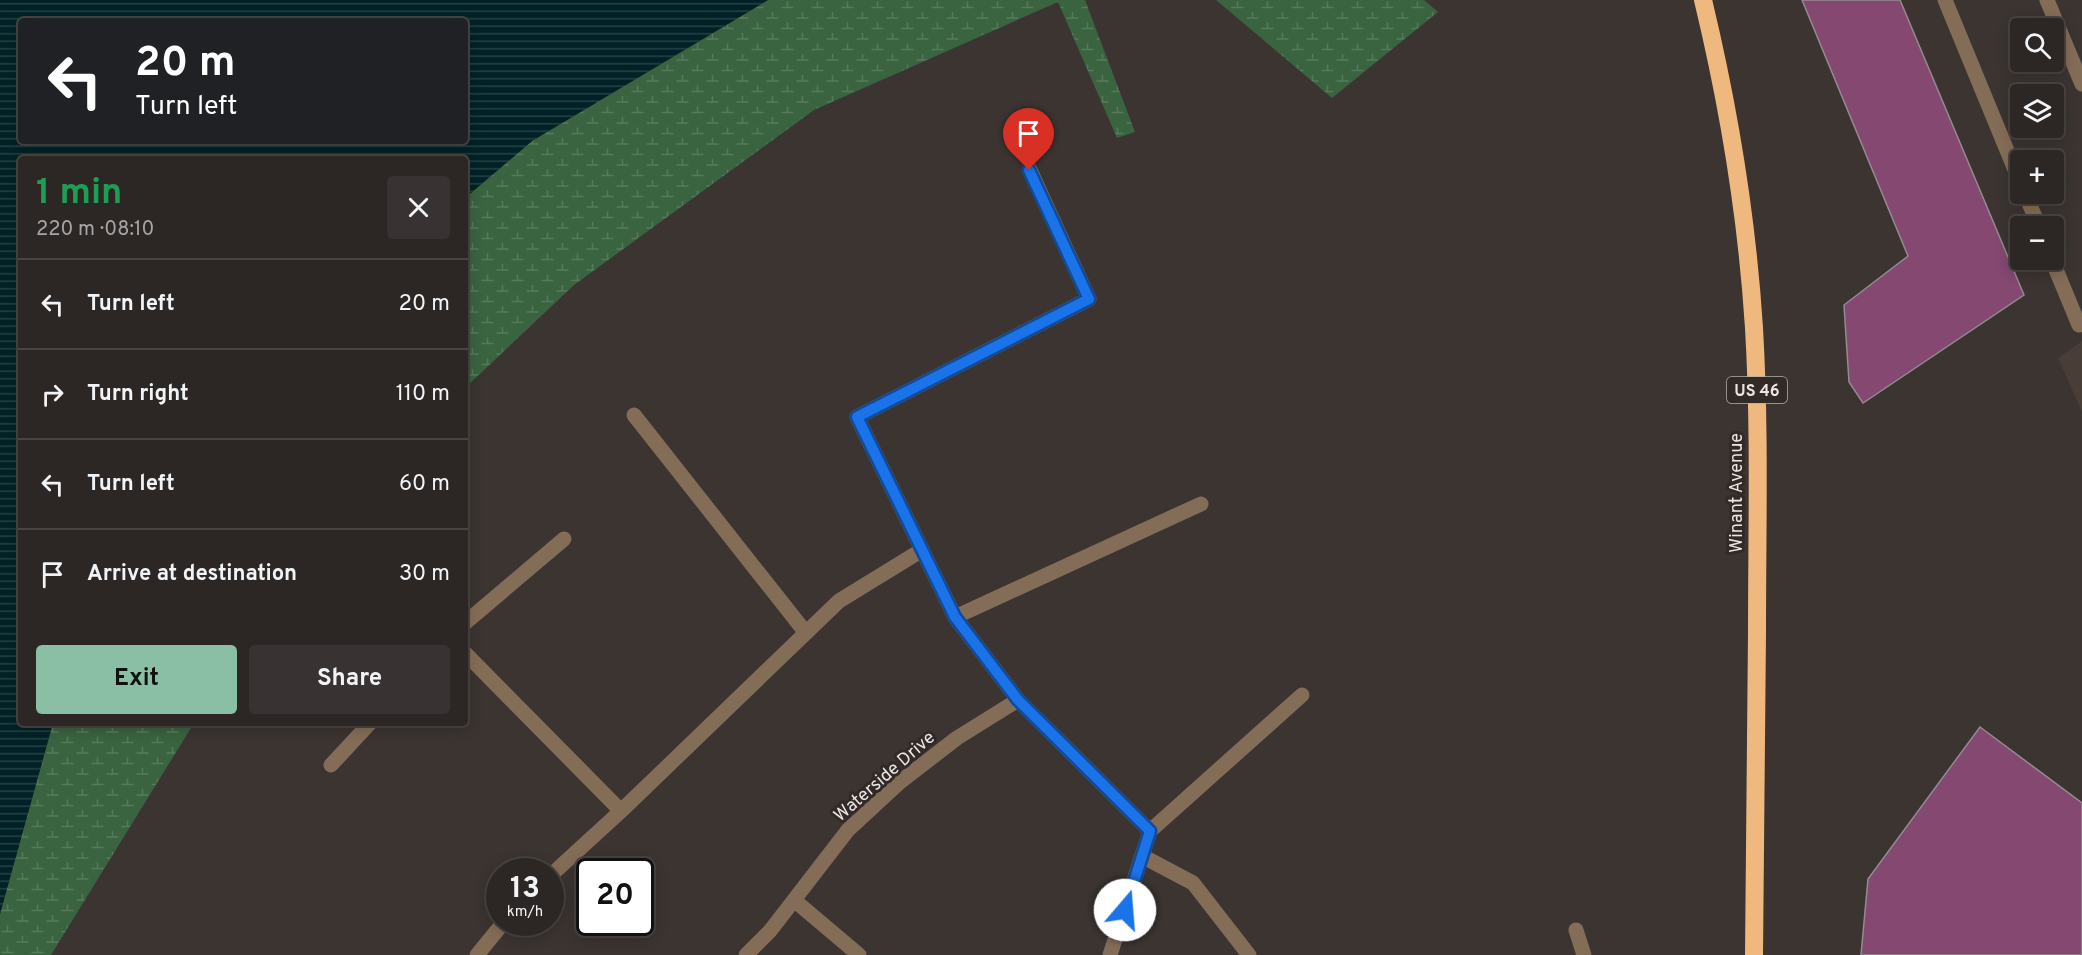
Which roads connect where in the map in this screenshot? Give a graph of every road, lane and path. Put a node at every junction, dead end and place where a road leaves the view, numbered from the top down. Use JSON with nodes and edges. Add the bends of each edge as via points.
{"nodes":[{"id":1,"x":1703,"y":0,"type":"edge"},
{"id":2,"x":1945,"y":0,"type":"edge"},
{"id":3,"x":2048,"y":0,"type":"edge"},
{"id":4,"x":2082,"y":84,"type":"edge"},
{"id":5,"x":2010,"y":158,"type":"edge"},
{"id":6,"x":1029,"y":170,"type":"dead end"},
{"id":7,"x":2056,"y":270,"type":"edge"},
{"id":8,"x":2082,"y":322,"type":"edge"},
{"id":9,"x":634,"y":415,"type":"dead end"},
{"id":10,"x":1201,"y":504,"type":"dead end"},
{"id":11,"x":564,"y":539,"type":"dead end"},
{"id":12,"x":922,"y":550,"type":"junction"},
{"id":13,"x":955,"y":617,"type":"junction"},
{"id":14,"x":468,"y":620,"type":"edge"},
{"id":15,"x":806,"y":633,"type":"junction"},
{"id":16,"x":468,"y":656,"type":"edge"},
{"id":17,"x":1302,"y":695,"type":"dead end"},
{"id":18,"x":1018,"y":700,"type":"junction"},
{"id":19,"x":367,"y":726,"type":"edge"},
{"id":20,"x":331,"y":765,"type":"dead end"},
{"id":21,"x":621,"y":810,"type":"junction"},
{"id":22,"x":1150,"y":831,"type":"junction"},
{"id":23,"x":1142,"y":856,"type":"junction"},
{"id":24,"x":564,"y":863,"type":"edge"},
{"id":25,"x":794,"y":900,"type":"junction"},
{"id":26,"x":1576,"y":930,"type":"dead end"},
{"id":27,"x":493,"y":936,"type":"edge"},
{"id":28,"x":477,"y":955,"type":"edge"},
{"id":29,"x":746,"y":955,"type":"edge"},
{"id":30,"x":859,"y":955,"type":"edge"},
{"id":31,"x":1110,"y":955,"type":"edge"},
{"id":32,"x":1249,"y":955,"type":"edge"},
{"id":33,"x":1584,"y":955,"type":"edge"},
{"id":34,"x":1754,"y":955,"type":"edge"}],
"edges":[{"from":1,"to":34,"type":"highway","name":"Winant Avenue","number":"US 46","via":[[1726,102],[1753,316],[1758,449]]},
{"from":2,"to":5,"type":"street"},
{"from":3,"to":4,"type":"street"},
{"from":6,"to":12,"type":"street","via":[[1089,299],[857,417]]},
{"from":7,"to":8,"type":"street","via":[[2079,325]]},
{"from":9,"to":15,"type":"street"},
{"from":10,"to":13,"type":"street"},
{"from":11,"to":14,"type":"street"},
{"from":12,"to":13,"type":"street"},
{"from":12,"to":15,"type":"street","via":[[839,601]]},
{"from":13,"to":18,"type":"street"},
{"from":15,"to":21,"type":"street"},
{"from":16,"to":21,"type":"street"},
{"from":17,"to":22,"type":"street"},
{"from":18,"to":22,"type":"street"},
{"from":18,"to":25,"type":"street","name":"Waterside Drive","via":[[957,738],[900,782],[848,831]]},
{"from":19,"to":20,"type":"street"},
{"from":21,"to":24,"type":"street"},
{"from":22,"to":23,"type":"street"},
{"from":23,"to":31,"type":"street"},
{"from":23,"to":32,"type":"street","via":[[1192,883]]},
{"from":25,"to":29,"type":"street","name":"Waterside Drive"},
{"from":25,"to":30,"type":"street"},
{"from":26,"to":33,"type":"street"},
{"from":27,"to":28,"type":"street"}]}
